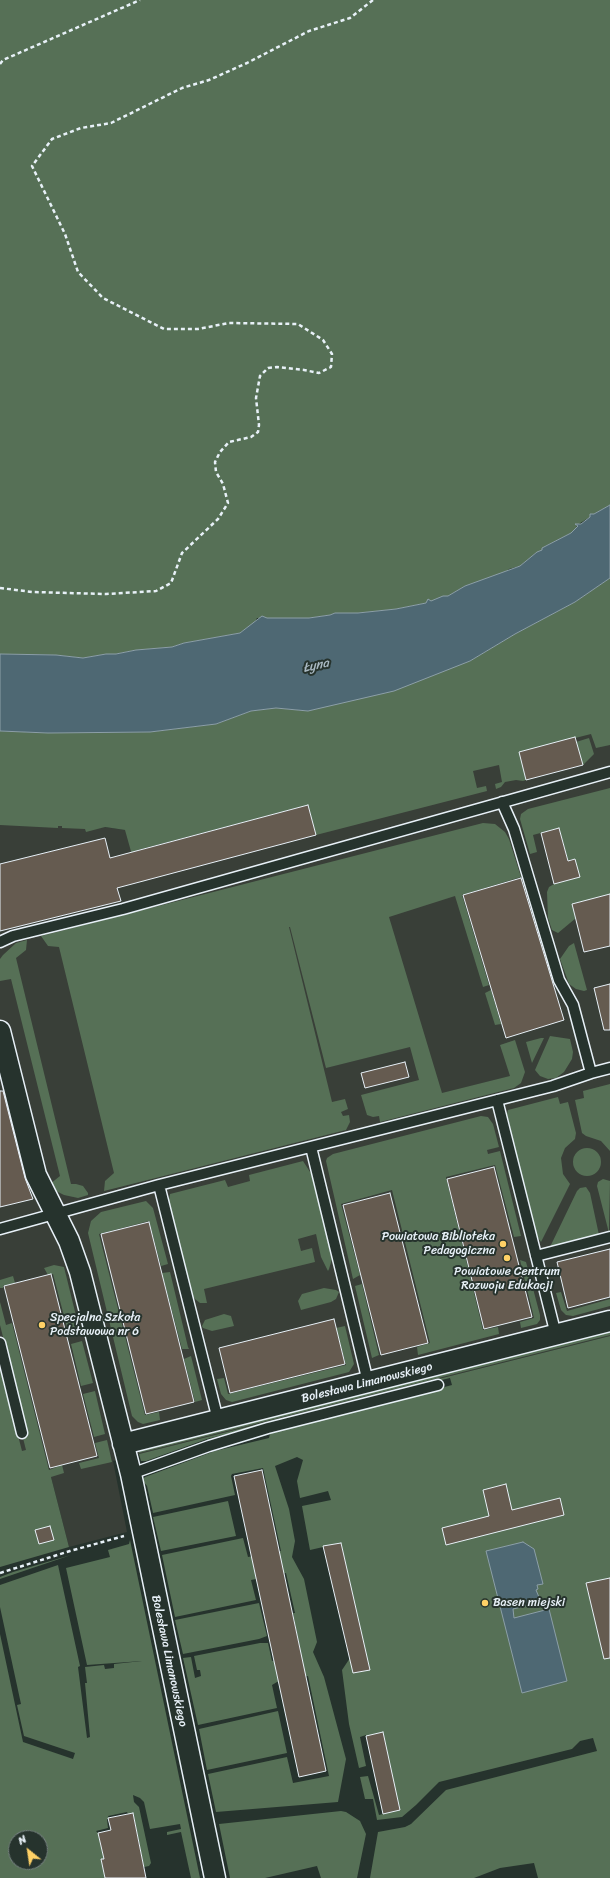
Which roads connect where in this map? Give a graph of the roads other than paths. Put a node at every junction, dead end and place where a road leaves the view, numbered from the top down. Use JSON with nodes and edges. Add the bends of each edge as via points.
{"nodes":[{"id":1,"x":610,"y":772,"type":"edge"},
{"id":2,"x":502,"y":802,"type":"junction"},
{"id":3,"x":0,"y":942,"type":"edge"},
{"id":4,"x":0,"y":1031,"type":"edge"},
{"id":5,"x":610,"y":1068,"type":"edge"},
{"id":6,"x":591,"y":1073,"type":"junction"},
{"id":7,"x":497,"y":1100,"type":"junction"},
{"id":8,"x":311,"y":1147,"type":"junction"},
{"id":9,"x":159,"y":1185,"type":"junction"},
{"id":10,"x":55,"y":1214,"type":"junction"},
{"id":11,"x":0,"y":1229,"type":"edge"},
{"id":12,"x":610,"y":1237,"type":"edge"},
{"id":13,"x":536,"y":1256,"type":"junction"},
{"id":14,"x":610,"y":1321,"type":"edge"},
{"id":15,"x":556,"y":1335,"type":"junction"},
{"id":16,"x":0,"y":1343,"type":"edge"},
{"id":17,"x":368,"y":1382,"type":"junction"},
{"id":18,"x":438,"y":1385,"type":"dead end"},
{"id":19,"x":218,"y":1420,"type":"junction"},
{"id":20,"x":22,"y":1433,"type":"dead end"},
{"id":21,"x":123,"y":1444,"type":"junction"},
{"id":22,"x":131,"y":1474,"type":"junction"},
{"id":23,"x":215,"y":1878,"type":"edge"}],
"edges":[{"from":1,"to":2,"type":"lane"},
{"from":2,"to":3,"type":"lane","via":[[123,909],[13,936]]},
{"from":2,"to":6,"type":"lane","via":[[514,829],[559,980],[573,1005]]},
{"from":4,"to":10,"type":"street","name":"Bolesława Limanowskiego","via":[[36,1175]]},
{"from":5,"to":6,"type":"lane"},
{"from":6,"to":7,"type":"lane","via":[[553,1086]]},
{"from":7,"to":8,"type":"lane"},
{"from":7,"to":13,"type":"lane"},
{"from":8,"to":9,"type":"lane"},
{"from":8,"to":17,"type":"lane"},
{"from":9,"to":10,"type":"lane"},
{"from":9,"to":19,"type":"lane"},
{"from":10,"to":11,"type":"lane"},
{"from":10,"to":21,"type":"street","name":"Bolesława Limanowskiego","via":[[69,1241],[80,1272]]},
{"from":12,"to":13,"type":"lane"},
{"from":13,"to":15,"type":"lane"},
{"from":14,"to":15,"type":"street","name":"Bolesława Limanowskiego"},
{"from":15,"to":17,"type":"street","name":"Bolesława Limanowskiego"},
{"from":16,"to":20,"type":"lane"},
{"from":17,"to":19,"type":"street","name":"Bolesława Limanowskiego"},
{"from":18,"to":22,"type":"lane","via":[[261,1430]]},
{"from":19,"to":21,"type":"street","name":"Bolesława Limanowskiego"},
{"from":21,"to":22,"type":"street","name":"Bolesława Limanowskiego"},
{"from":22,"to":23,"type":"street","name":"Bolesława Limanowskiego"}]}
